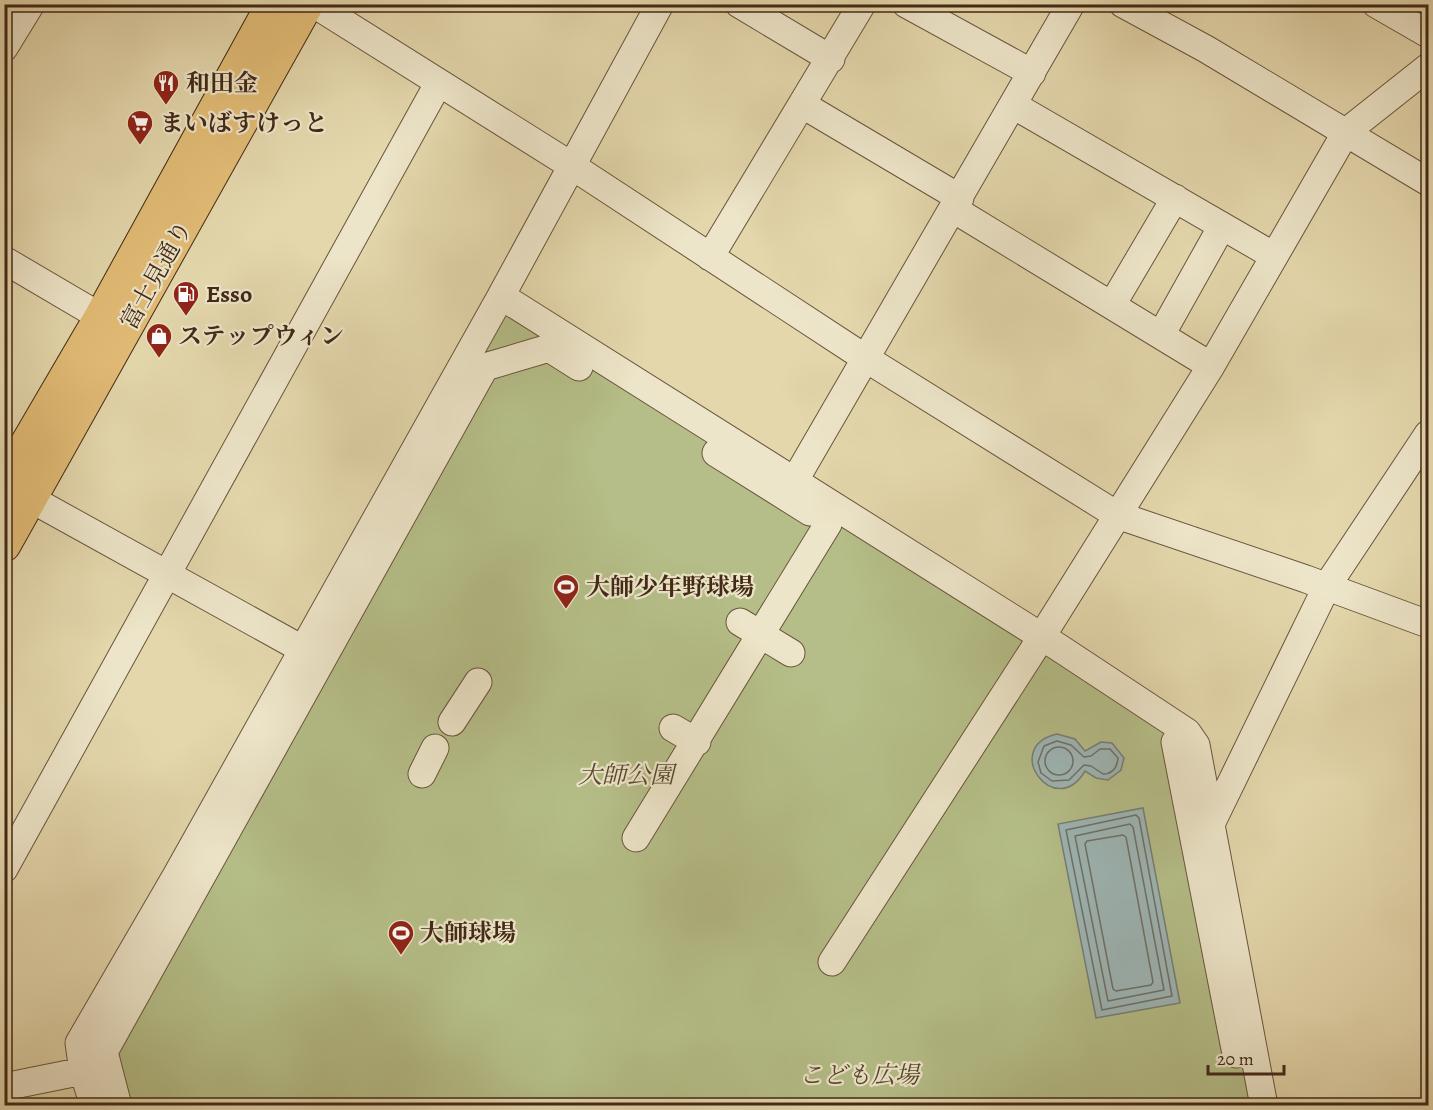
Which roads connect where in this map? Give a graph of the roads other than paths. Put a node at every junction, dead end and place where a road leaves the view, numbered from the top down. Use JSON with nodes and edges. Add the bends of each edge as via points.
{"nodes":[{"id":1,"x":31,"y":4,"type":"edge"},
{"id":2,"x":273,"y":4,"type":"edge"},
{"id":3,"x":307,"y":4,"type":"edge"},
{"id":4,"x":314,"y":4,"type":"edge"},
{"id":5,"x":660,"y":4,"type":"edge"},
{"id":6,"x":739,"y":4,"type":"edge"},
{"id":7,"x":862,"y":4,"type":"edge"},
{"id":8,"x":906,"y":4,"type":"edge"},
{"id":9,"x":1071,"y":4,"type":"edge"},
{"id":10,"x":1123,"y":4,"type":"edge"},
{"id":11,"x":1376,"y":4,"type":"edge"},
{"id":12,"x":1428,"y":34,"type":"edge"},
{"id":13,"x":4,"y":48,"type":"edge"},
{"id":14,"x":831,"y":59,"type":"junction"},
{"id":15,"x":1428,"y":67,"type":"edge"},
{"id":16,"x":1032,"y":73,"type":"junction"},
{"id":17,"x":438,"y":84,"type":"junction"},
{"id":18,"x":803,"y":105,"type":"junction"},
{"id":19,"x":1013,"y":105,"type":"junction"},
{"id":20,"x":1346,"y":132,"type":"junction"},
{"id":21,"x":572,"y":166,"type":"junction"},
{"id":22,"x":1428,"y":182,"type":"edge"},
{"id":23,"x":1175,"y":198,"type":"junction"},
{"id":24,"x":957,"y":204,"type":"junction"},
{"id":25,"x":1222,"y":226,"type":"junction"},
{"id":26,"x":1274,"y":256,"type":"junction"},
{"id":27,"x":710,"y":257,"type":"junction"},
{"id":28,"x":4,"y":260,"type":"edge"},
{"id":29,"x":501,"y":296,"type":"junction"},
{"id":30,"x":1112,"y":305,"type":"junction"},
{"id":31,"x":101,"y":317,"type":"junction"},
{"id":32,"x":1161,"y":335,"type":"junction"},
{"id":33,"x":866,"y":358,"type":"junction"},
{"id":34,"x":1211,"y":366,"type":"junction"},
{"id":35,"x":1428,"y":434,"type":"edge"},
{"id":36,"x":795,"y":480,"type":"junction"},
{"id":37,"x":13,"y":498,"type":"edge"},
{"id":38,"x":1117,"y":515,"type":"junction"},
{"id":39,"x":828,"y":524,"type":"junction"},
{"id":40,"x":4,"y":545,"type":"edge"},
{"id":41,"x":168,"y":572,"type":"junction"},
{"id":42,"x":1327,"y":586,"type":"junction"},
{"id":43,"x":1428,"y":624,"type":"edge"},
{"id":44,"x":750,"y":628,"type":"junction"},
{"id":45,"x":1037,"y":644,"type":"junction"},
{"id":46,"x":302,"y":649,"type":"junction"},
{"id":47,"x":791,"y":653,"type":"dead end"},
{"id":48,"x":478,"y":682,"type":"dead end"},
{"id":49,"x":453,"y":722,"type":"dead end"},
{"id":50,"x":673,"y":728,"type":"dead end"},
{"id":51,"x":697,"y":742,"type":"junction"},
{"id":52,"x":435,"y":748,"type":"dead end"},
{"id":53,"x":422,"y":774,"type":"dead end"},
{"id":54,"x":1212,"y":822,"type":"junction"},
{"id":55,"x":636,"y":838,"type":"dead end"},
{"id":56,"x":4,"y":869,"type":"edge"},
{"id":57,"x":832,"y":962,"type":"dead end"},
{"id":58,"x":83,"y":1071,"type":"junction"},
{"id":59,"x":4,"y":1087,"type":"edge"},
{"id":60,"x":94,"y":1106,"type":"edge"},
{"id":61,"x":118,"y":1106,"type":"edge"},
{"id":62,"x":1245,"y":1106,"type":"edge"},
{"id":63,"x":1264,"y":1106,"type":"edge"}],
"edges":[{"from":1,"to":13,"type":"street"},
{"from":2,"to":31,"type":"highway","name":"富士見通り"},
{"from":3,"to":37,"type":"highway","name":"富士見通り"},
{"from":4,"to":17,"type":"street"},
{"from":5,"to":21,"type":"street"},
{"from":6,"to":14,"type":"street"},
{"from":7,"to":14,"type":"street"},
{"from":8,"to":16,"type":"street"},
{"from":9,"to":16,"type":"street"},
{"from":10,"to":20,"type":"street"},
{"from":11,"to":12,"type":"street"},
{"from":14,"to":18,"type":"street"},
{"from":15,"to":20,"type":"street"},
{"from":16,"to":19,"type":"street"},
{"from":17,"to":21,"type":"street"},
{"from":17,"to":41,"type":"street"},
{"from":18,"to":24,"type":"street"},
{"from":18,"to":27,"type":"street"},
{"from":19,"to":23,"type":"street"},
{"from":19,"to":24,"type":"street"},
{"from":20,"to":22,"type":"street"},
{"from":20,"to":26,"type":"street"},
{"from":21,"to":27,"type":"street"},
{"from":21,"to":29,"type":"street"},
{"from":23,"to":25,"type":"street"},
{"from":23,"to":30,"type":"street"},
{"from":24,"to":30,"type":"street"},
{"from":24,"to":33,"type":"street"},
{"from":25,"to":26,"type":"street"},
{"from":25,"to":32,"type":"street"},
{"from":26,"to":34,"type":"street"},
{"from":27,"to":33,"type":"street"},
{"from":28,"to":31,"type":"street"},
{"from":29,"to":36,"type":"street"},
{"from":29,"to":46,"type":"street"},
{"from":30,"to":32,"type":"street"},
{"from":31,"to":37,"type":"highway","name":"富士見通り"},
{"from":32,"to":34,"type":"street"},
{"from":33,"to":36,"type":"street"},
{"from":33,"to":38,"type":"street"},
{"from":34,"to":38,"type":"street"},
{"from":35,"to":42,"type":"street"},
{"from":36,"to":45,"type":"street"},
{"from":37,"to":40,"type":"highway","name":"富士見通り"},
{"from":37,"to":41,"type":"street"},
{"from":38,"to":42,"type":"street"},
{"from":38,"to":45,"type":"street"},
{"from":39,"to":44,"type":"street"},
{"from":39,"to":45,"type":"street"},
{"from":39,"to":61,"type":"street","via":[[549,348],[484,368],[104,1052]]},
{"from":41,"to":46,"type":"street"},
{"from":41,"to":56,"type":"street"},
{"from":42,"to":43,"type":"street"},
{"from":42,"to":54,"type":"street"},
{"from":44,"to":47,"type":"street"},
{"from":44,"to":51,"type":"street"},
{"from":45,"to":54,"type":"street","via":[[1187,732],[1196,745]]},
{"from":45,"to":57,"type":"street"},
{"from":45,"to":62,"type":"street","via":[[1177,743]]},
{"from":46,"to":58,"type":"street","via":[[79,1042]]},
{"from":48,"to":49,"type":"street"},
{"from":50,"to":51,"type":"street"},
{"from":51,"to":55,"type":"street"},
{"from":52,"to":53,"type":"street"},
{"from":54,"to":63,"type":"street"},
{"from":58,"to":59,"type":"street"},
{"from":58,"to":60,"type":"street"}]}
